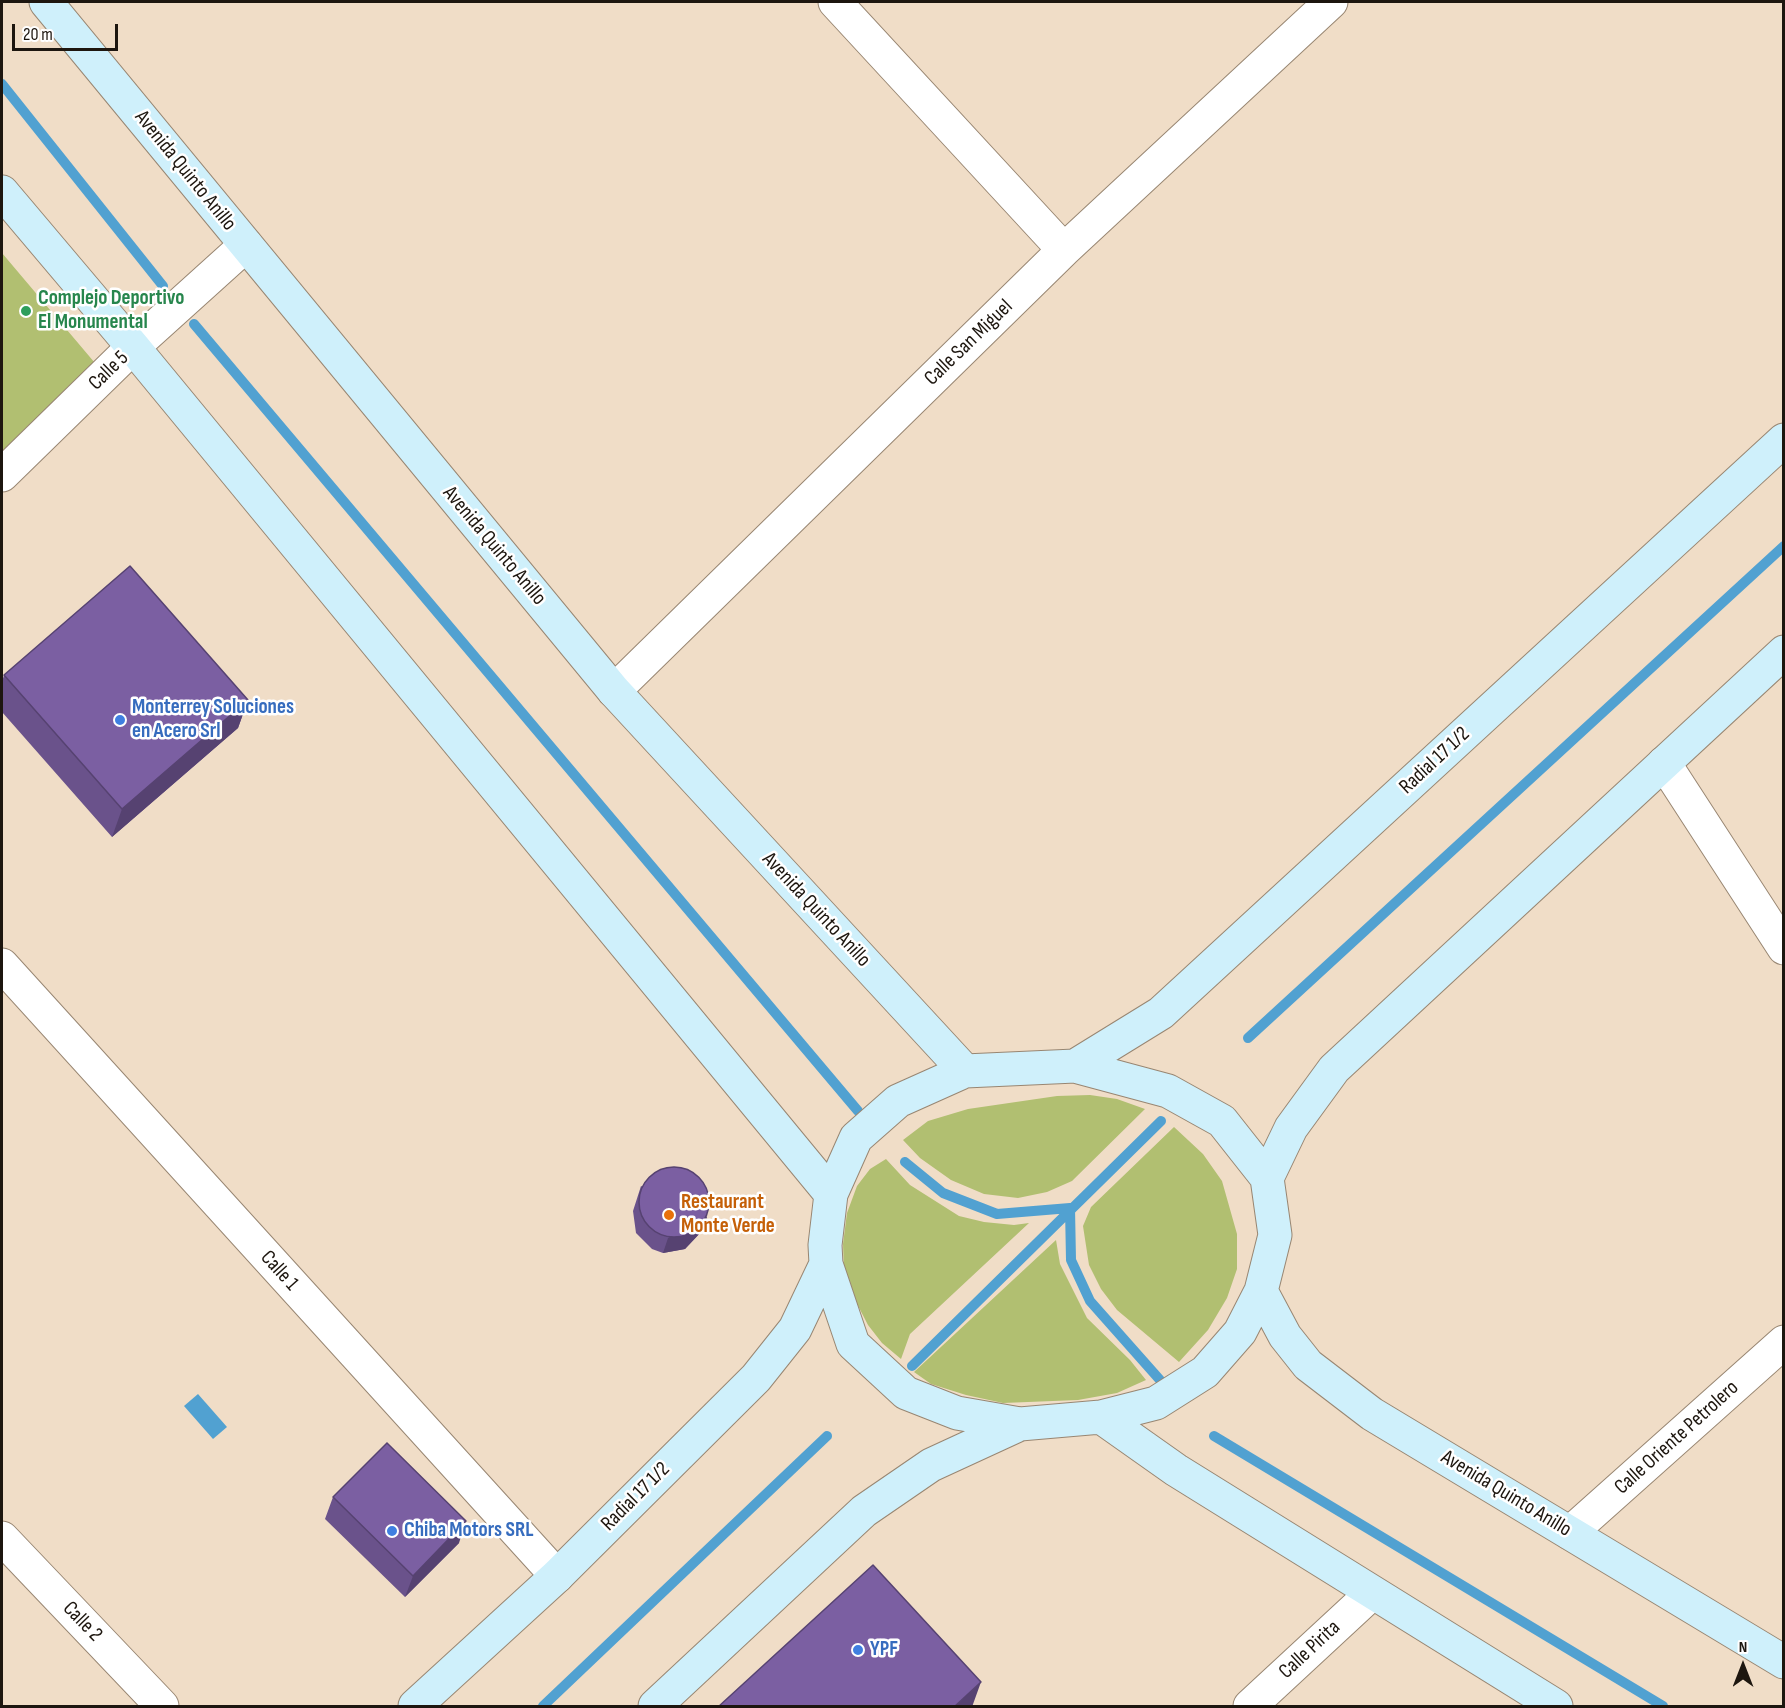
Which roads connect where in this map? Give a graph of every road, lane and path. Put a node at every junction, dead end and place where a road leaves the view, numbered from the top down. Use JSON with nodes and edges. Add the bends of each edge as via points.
{"nodes":[{"id":1,"x":46,"y":2,"type":"edge"},
{"id":2,"x":835,"y":2,"type":"edge"},
{"id":3,"x":1331,"y":2,"type":"edge"},
{"id":4,"x":2,"y":192,"type":"edge"},
{"id":5,"x":246,"y":246,"type":"junction"},
{"id":6,"x":1064,"y":250,"type":"junction"},
{"id":7,"x":133,"y":347,"type":"junction"},
{"id":8,"x":1784,"y":440,"type":"edge"},
{"id":9,"x":2,"y":475,"type":"edge"},
{"id":10,"x":1784,"y":652,"type":"edge"},
{"id":11,"x":614,"y":691,"type":"junction"},
{"id":12,"x":1664,"y":763,"type":"junction"},
{"id":13,"x":1784,"y":948,"type":"edge"},
{"id":14,"x":2,"y":965,"type":"edge"},
{"id":15,"x":1075,"y":1066,"type":"junction"},
{"id":16,"x":965,"y":1071,"type":"junction"},
{"id":17,"x":1267,"y":1178,"type":"junction"},
{"id":18,"x":831,"y":1194,"type":"junction"},
{"id":19,"x":826,"y":1264,"type":"junction"},
{"id":20,"x":1261,"y":1291,"type":"junction"},
{"id":21,"x":1784,"y":1342,"type":"edge"},
{"id":22,"x":1101,"y":1417,"type":"junction"},
{"id":23,"x":1020,"y":1424,"type":"junction"},
{"id":24,"x":1570,"y":1533,"type":"junction"},
{"id":25,"x":2,"y":1538,"type":"edge"},
{"id":26,"x":557,"y":1576,"type":"junction"},
{"id":27,"x":1371,"y":1594,"type":"junction"},
{"id":28,"x":1784,"y":1662,"type":"edge"},
{"id":29,"x":162,"y":1707,"type":"edge"},
{"id":30,"x":415,"y":1707,"type":"edge"},
{"id":31,"x":655,"y":1707,"type":"edge"},
{"id":32,"x":1250,"y":1707,"type":"edge"},
{"id":33,"x":1556,"y":1707,"type":"edge"}],
"edges":[{"from":1,"to":5,"type":"main road","name":"Avenida Quinto Anillo"},
{"from":2,"to":6,"type":"street"},
{"from":3,"to":6,"type":"street","name":"Calle San Miguel"},
{"from":4,"to":7,"type":"main road"},
{"from":5,"to":7,"type":"street","name":"Calle 5"},
{"from":5,"to":11,"type":"main road","name":"Avenida Quinto Anillo"},
{"from":6,"to":11,"type":"street","name":"Calle San Miguel"},
{"from":7,"to":9,"type":"street","name":"Calle 5"},
{"from":7,"to":18,"type":"main road"},
{"from":8,"to":15,"type":"main road","name":"Radial 17 1/2","via":[[1161,1013]]},
{"from":10,"to":12,"type":"main road"},
{"from":11,"to":16,"type":"main road","name":"Avenida Quinto Anillo"},
{"from":12,"to":13,"type":"street"},
{"from":12,"to":17,"type":"main road","via":[[1334,1069],[1291,1128]]},
{"from":14,"to":26,"type":"street","name":"Calle 1"},
{"from":15,"to":16,"type":"main road"},
{"from":15,"to":17,"type":"main road","via":[[1168,1091],[1222,1121]]},
{"from":16,"to":18,"type":"main road","via":[[898,1101],[856,1138]]},
{"from":17,"to":20,"type":"main road","via":[[1275,1236]]},
{"from":18,"to":19,"type":"main road"},
{"from":19,"to":23,"type":"main road","via":[[853,1344],[906,1393],[957,1413]]},
{"from":19,"to":26,"type":"main road","name":"Radial 17 1/2","via":[[795,1329],[756,1378]]},
{"from":20,"to":22,"type":"main road","via":[[1240,1332],[1205,1371],[1156,1403]]},
{"from":20,"to":24,"type":"main road","name":"Avenida Quinto Anillo","via":[[1285,1336],[1308,1365],[1372,1414]]},
{"from":21,"to":24,"type":"street","name":"Calle Oriente Petrolero"},
{"from":22,"to":23,"type":"main road"},
{"from":22,"to":27,"type":"main road","via":[[1176,1470]]},
{"from":23,"to":31,"type":"main road","via":[[931,1465],[864,1511]]},
{"from":24,"to":28,"type":"main road","name":"Avenida Quinto Anillo"},
{"from":25,"to":29,"type":"street","name":"Calle 2"},
{"from":26,"to":30,"type":"main road","name":"Radial 17 1/2"},
{"from":27,"to":32,"type":"street","name":"Calle Pirita"},
{"from":27,"to":33,"type":"main road"}]}
